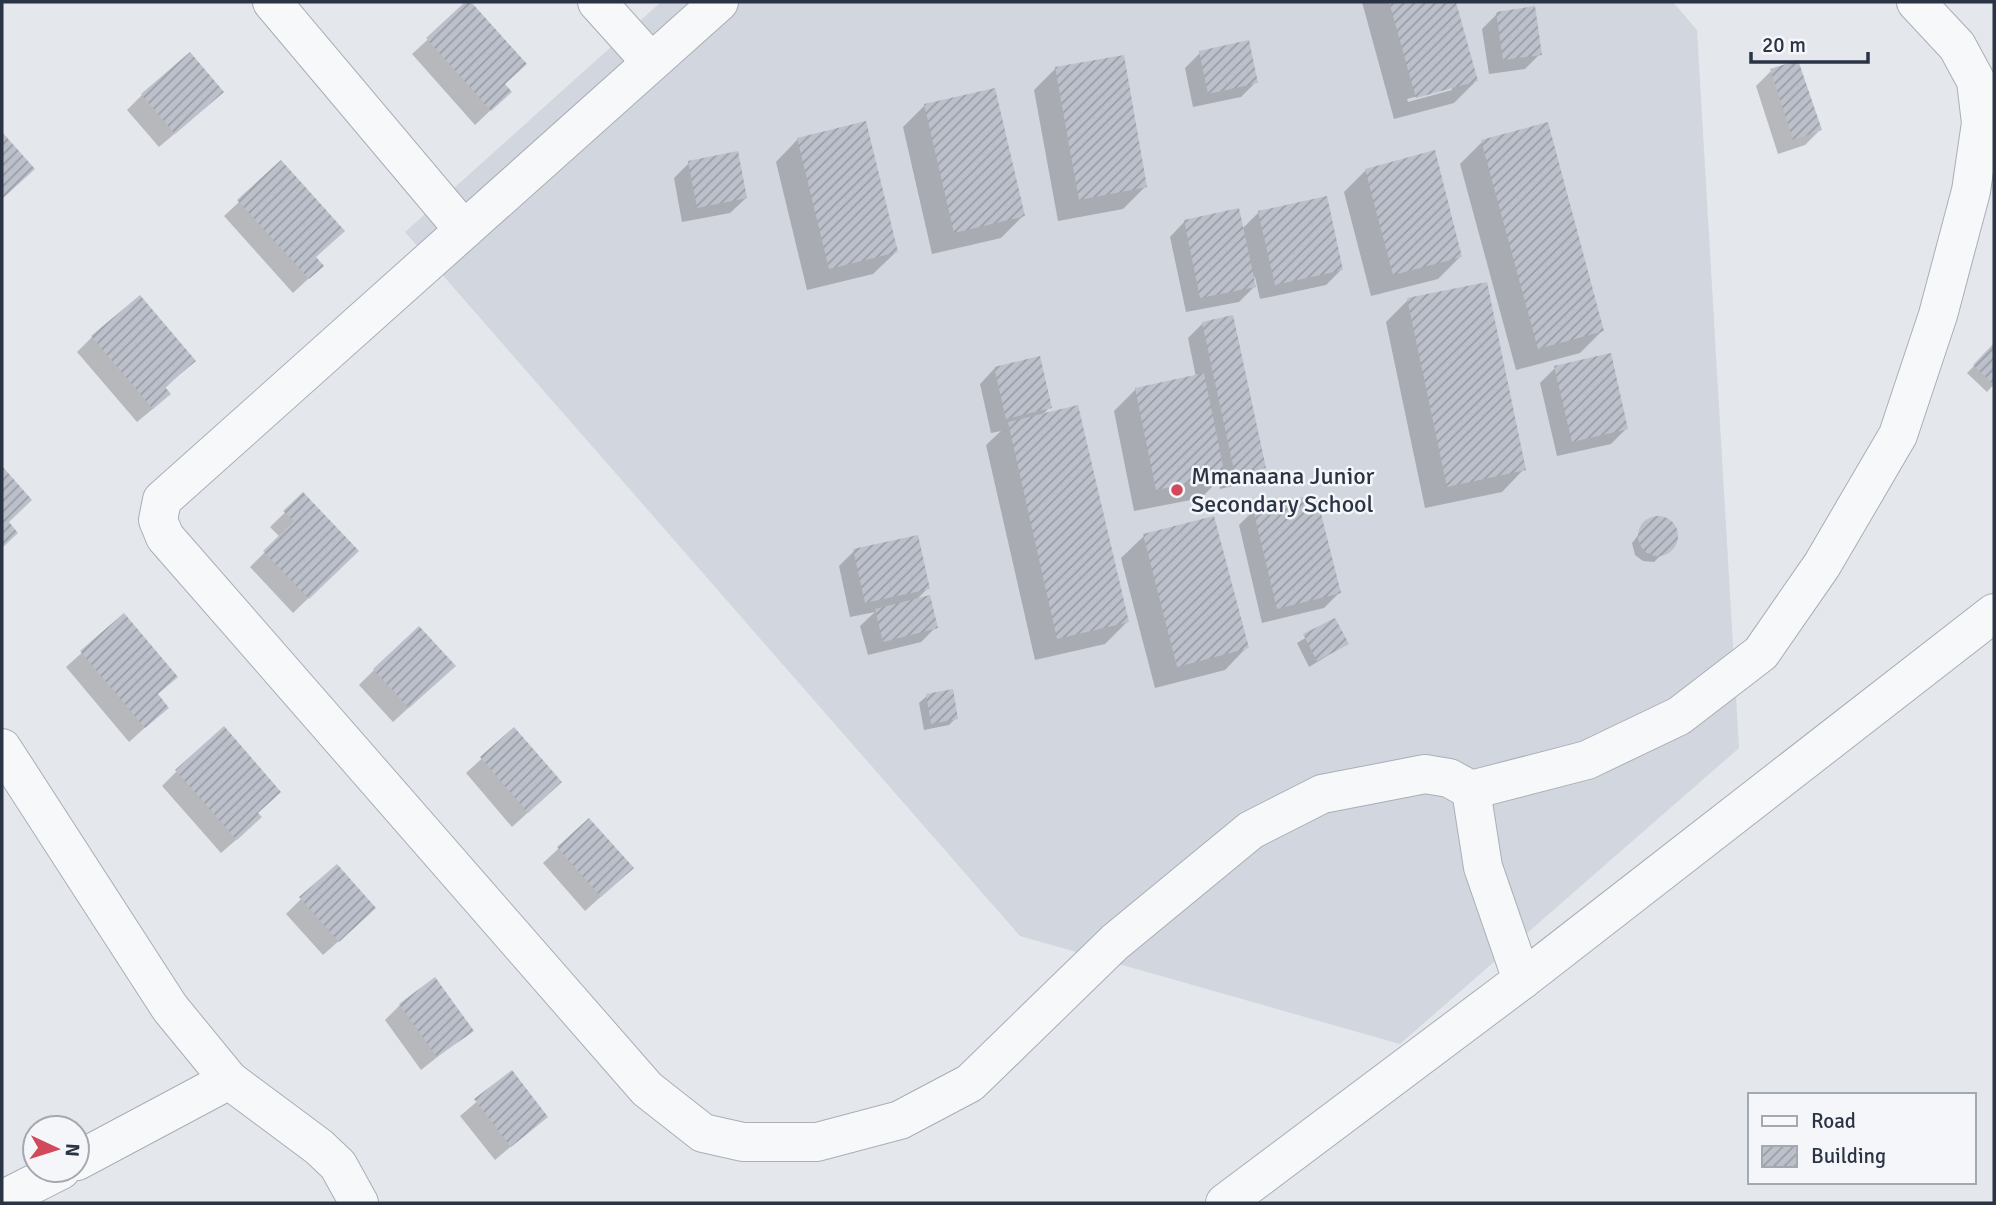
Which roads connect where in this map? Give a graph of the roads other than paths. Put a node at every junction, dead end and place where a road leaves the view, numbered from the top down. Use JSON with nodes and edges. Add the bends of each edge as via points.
{"nodes":[{"id":1,"x":272,"y":2,"type":"edge"},
{"id":2,"x":597,"y":2,"type":"edge"},
{"id":3,"x":719,"y":2,"type":"edge"},
{"id":4,"x":1916,"y":2,"type":"edge"},
{"id":5,"x":652,"y":62,"type":"junction"},
{"id":6,"x":464,"y":230,"type":"junction"},
{"id":7,"x":1994,"y":613,"type":"edge"},
{"id":8,"x":2,"y":748,"type":"edge"},
{"id":9,"x":1471,"y":790,"type":"junction"},
{"id":10,"x":1522,"y":980,"type":"junction"},
{"id":11,"x":229,"y":1080,"type":"junction"},
{"id":12,"x":91,"y":1154,"type":"edge"},
{"id":13,"x":37,"y":1184,"type":"edge"},
{"id":14,"x":12,"y":1199,"type":"edge"},
{"id":15,"x":359,"y":1203,"type":"edge"},
{"id":16,"x":1225,"y":1203,"type":"edge"}],
"edges":[{"from":1,"to":6,"type":"street"},
{"from":2,"to":5,"type":"street"},
{"from":3,"to":5,"type":"street"},
{"from":4,"to":9,"type":"street","via":[[1956,46],[1976,81],[1981,123],[1971,191],[1938,315],[1898,435],[1822,565],[1761,653],[1679,716],[1587,760]]},
{"from":5,"to":6,"type":"street"},
{"from":6,"to":9,"type":"street","via":[[162,500],[158,520],[165,537],[647,1089],[703,1133],[743,1142],[817,1142],[900,1119],[970,1083],[1115,942],[1251,830],[1322,794],[1425,774],[1449,778]]},
{"from":7,"to":10,"type":"street"},
{"from":8,"to":11,"type":"street","via":[[170,1008]]},
{"from":9,"to":10,"type":"street","via":[[1483,867]]},
{"from":10,"to":16,"type":"street"},
{"from":11,"to":12,"type":"street"},
{"from":11,"to":15,"type":"street","via":[[319,1147],[338,1165]]},
{"from":13,"to":14,"type":"street"}]}
